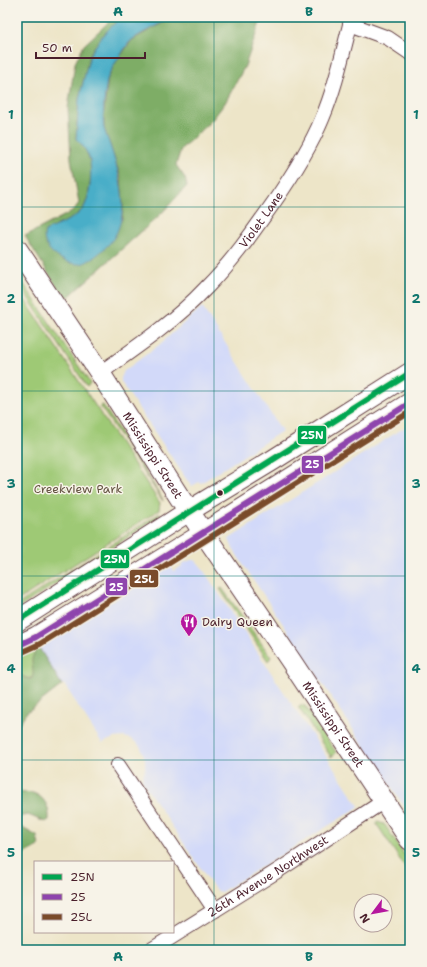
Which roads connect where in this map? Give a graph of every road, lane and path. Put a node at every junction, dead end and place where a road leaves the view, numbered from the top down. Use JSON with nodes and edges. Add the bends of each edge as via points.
{"nodes":[{"id":1,"x":351,"y":21,"type":"edge"},
{"id":2,"x":410,"y":52,"type":"edge"},
{"id":3,"x":17,"y":249,"type":"edge"},
{"id":4,"x":100,"y":373,"type":"junction"},
{"id":5,"x":410,"y":373,"type":"edge"},
{"id":6,"x":410,"y":403,"type":"edge"},
{"id":7,"x":189,"y":511,"type":"junction"},
{"id":8,"x":204,"y":534,"type":"junction"},
{"id":9,"x":17,"y":621,"type":"edge"},
{"id":10,"x":17,"y":646,"type":"edge"},
{"id":11,"x":118,"y":765,"type":"dead end"},
{"id":12,"x":384,"y":801,"type":"junction"},
{"id":13,"x":410,"y":840,"type":"edge"},
{"id":14,"x":215,"y":910,"type":"junction"},
{"id":15,"x":150,"y":950,"type":"edge"}],
"edges":[{"from":1,"to":2,"type":"street","via":[[388,38]]},
{"from":1,"to":4,"type":"street","name":"Violet Lane","via":[[323,118],[287,183],[260,223],[201,294],[148,340]]},
{"from":3,"to":4,"type":"main road","name":"Mississippi Street"},
{"from":4,"to":7,"type":"main road","name":"Mississippi Street"},
{"from":5,"to":7,"type":"main road"},
{"from":6,"to":8,"type":"main road"},
{"from":7,"to":8,"type":"main road","name":"Mississippi Street"},
{"from":7,"to":9,"type":"main road"},
{"from":8,"to":10,"type":"main road","via":[[36,637]]},
{"from":8,"to":12,"type":"main road","name":"Mississippi Street"},
{"from":11,"to":14,"type":"street"},
{"from":12,"to":13,"type":"main road","name":"Mississippi Street"},
{"from":12,"to":14,"type":"street","name":"26th Avenue Northwest"},
{"from":14,"to":15,"type":"street","name":"26th Avenue Northwest"}]}
